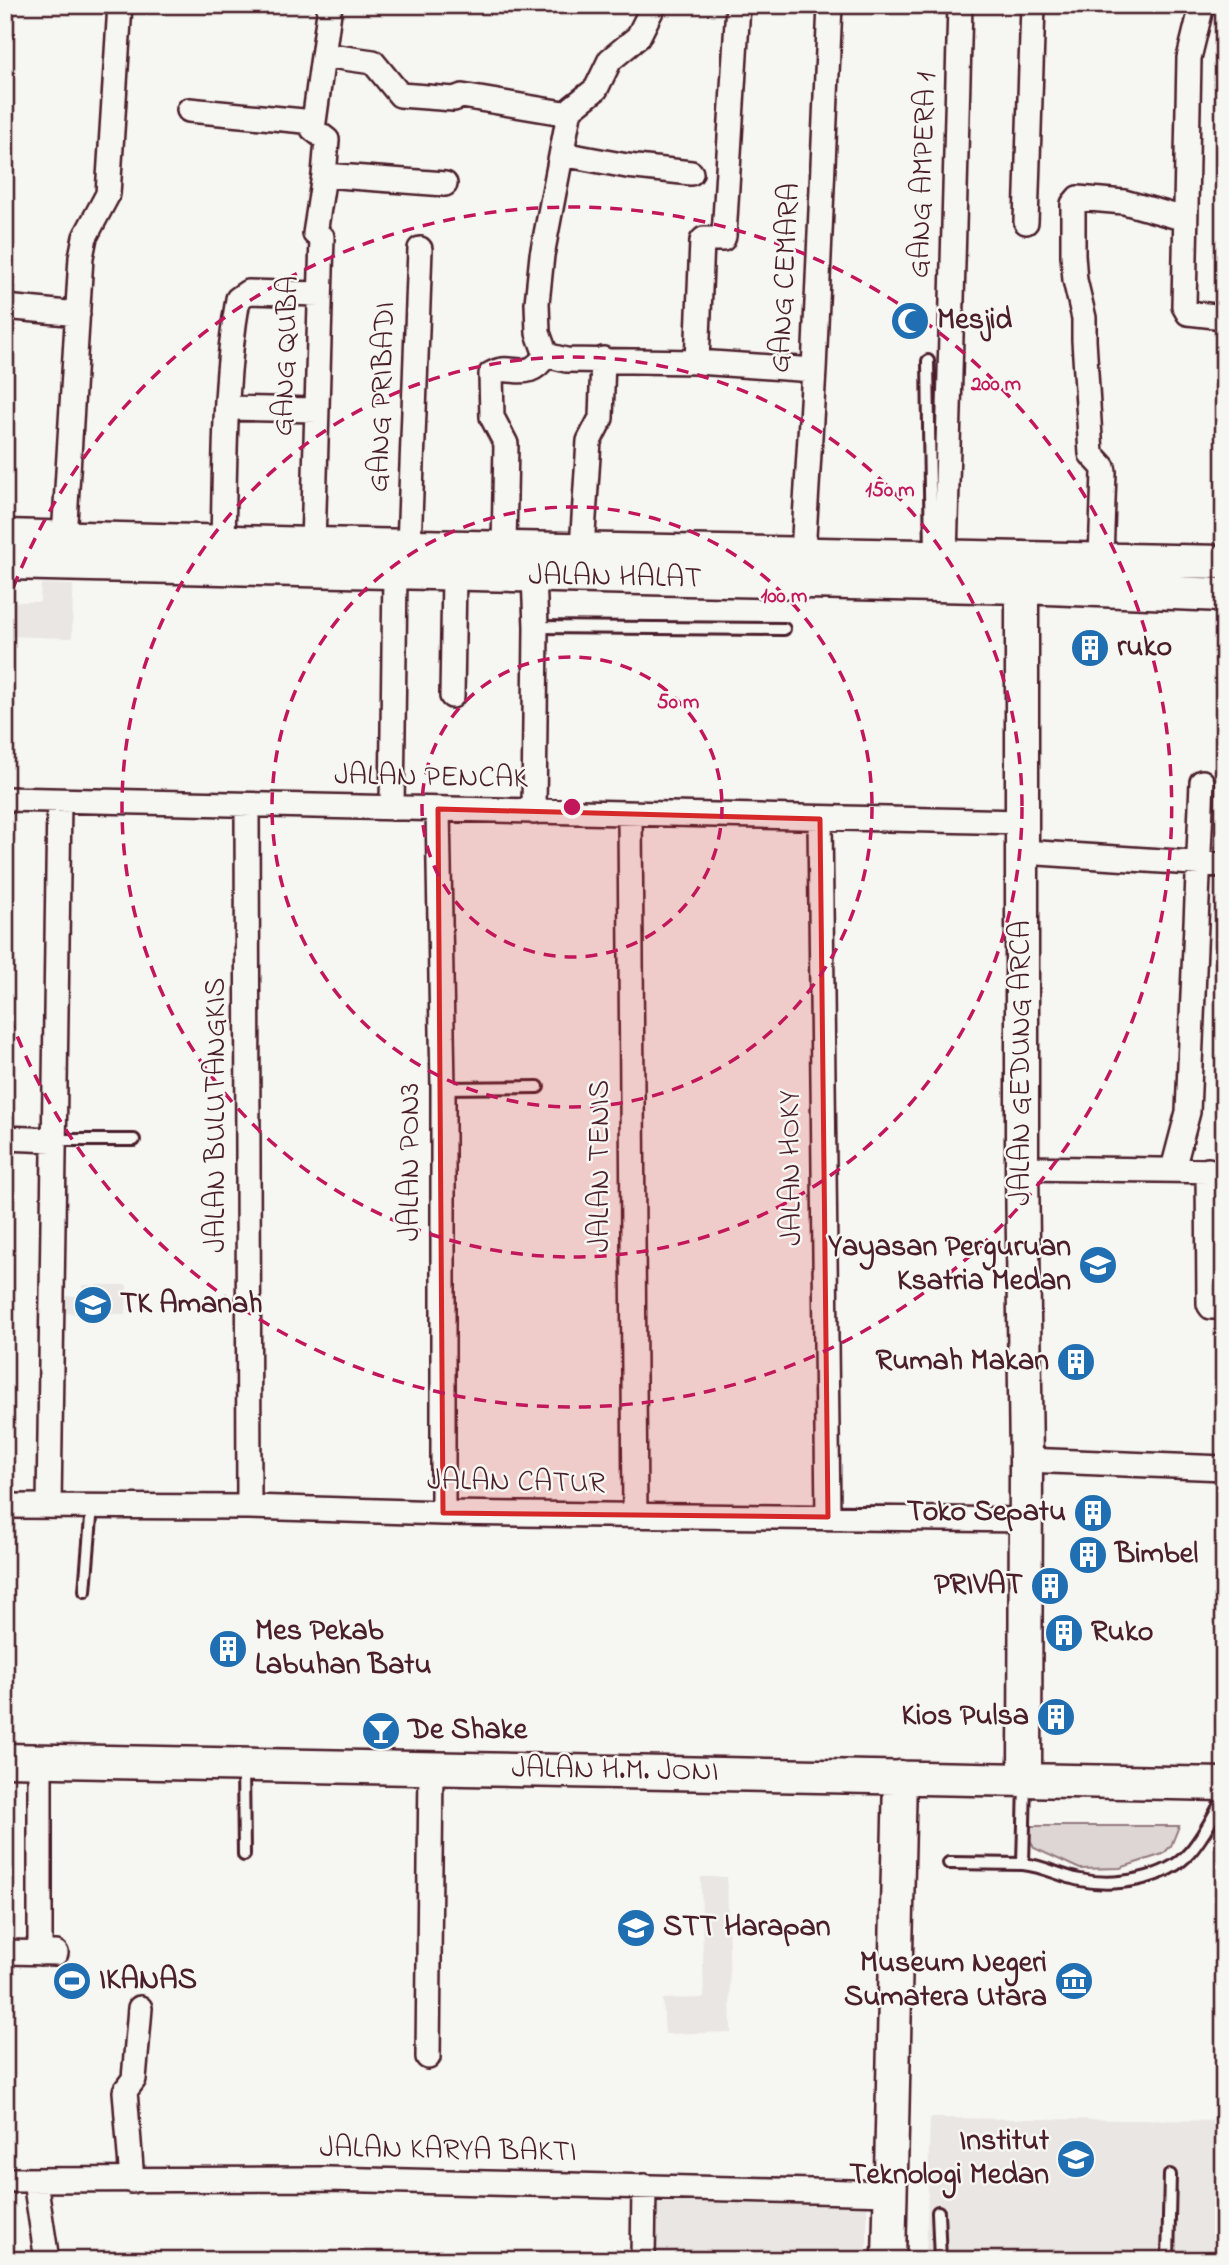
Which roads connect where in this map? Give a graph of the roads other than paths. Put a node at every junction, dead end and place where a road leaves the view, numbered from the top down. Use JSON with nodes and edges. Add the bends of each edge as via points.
{"nodes":[{"id":1,"x":120,"y":5,"type":"edge"},
{"id":2,"x":330,"y":5,"type":"edge"},
{"id":3,"x":654,"y":5,"type":"edge"},
{"id":4,"x":738,"y":5,"type":"edge"},
{"id":5,"x":830,"y":5,"type":"edge"},
{"id":6,"x":960,"y":5,"type":"edge"},
{"id":7,"x":1033,"y":5,"type":"edge"},
{"id":8,"x":1202,"y":5,"type":"edge"},
{"id":9,"x":323,"y":55,"type":"junction"},
{"id":10,"x":189,"y":110,"type":"dead end"},
{"id":11,"x":569,"y":114,"type":"junction"},
{"id":12,"x":314,"y":122,"type":"junction"},
{"id":13,"x":562,"y":154,"type":"junction"},
{"id":14,"x":691,"y":173,"type":"dead end"},
{"id":15,"x":324,"y":175,"type":"junction"},
{"id":16,"x":445,"y":184,"type":"dead end"},
{"id":17,"x":1185,"y":219,"type":"junction"},
{"id":18,"x":1026,"y":222,"type":"dead end"},
{"id":19,"x":420,"y":249,"type":"dead end"},
{"id":20,"x":319,"y":294,"type":"junction"},
{"id":21,"x":5,"y":307,"type":"edge"},
{"id":22,"x":78,"y":314,"type":"junction"},
{"id":23,"x":1224,"y":317,"type":"edge"},
{"id":24,"x":546,"y":355,"type":"junction"},
{"id":25,"x":603,"y":359,"type":"junction"},
{"id":26,"x":928,"y":360,"type":"dead end"},
{"id":27,"x":697,"y":362,"type":"junction"},
{"id":28,"x":814,"y":370,"type":"junction"},
{"id":29,"x":227,"y":408,"type":"junction"},
{"id":30,"x":317,"y":410,"type":"junction"},
{"id":31,"x":5,"y":536,"type":"edge"},
{"id":32,"x":64,"y":538,"type":"junction"},
{"id":33,"x":223,"y":542,"type":"junction"},
{"id":34,"x":313,"y":544,"type":"junction"},
{"id":35,"x":504,"y":547,"type":"junction"},
{"id":36,"x":582,"y":548,"type":"junction"},
{"id":37,"x":803,"y":553,"type":"junction"},
{"id":38,"x":938,"y":556,"type":"junction"},
{"id":39,"x":1101,"y":558,"type":"junction"},
{"id":40,"x":402,"y":560,"type":"junction"},
{"id":41,"x":5,"y":562,"type":"edge"},
{"id":42,"x":1224,"y":562,"type":"edge"},
{"id":43,"x":1022,"y":573,"type":"junction"},
{"id":44,"x":454,"y":575,"type":"junction"},
{"id":45,"x":534,"y":576,"type":"junction"},
{"id":46,"x":1224,"y":595,"type":"edge"},
{"id":47,"x":536,"y":627,"type":"junction"},
{"id":48,"x":784,"y":629,"type":"dead end"},
{"id":49,"x":452,"y":696,"type":"dead end"},
{"id":50,"x":1202,"y":782,"type":"dead end"},
{"id":51,"x":5,"y":799,"type":"edge"},
{"id":52,"x":59,"y":800,"type":"junction"},
{"id":53,"x":247,"y":806,"type":"junction"},
{"id":54,"x":392,"y":808,"type":"junction"},
{"id":55,"x":438,"y":809,"type":"junction"},
{"id":56,"x":534,"y":812,"type":"junction"},
{"id":57,"x":630,"y":815,"type":"junction"},
{"id":58,"x":820,"y":819,"type":"junction"},
{"id":59,"x":1023,"y":837,"type":"junction"},
{"id":60,"x":1199,"y":865,"type":"junction"},
{"id":61,"x":1224,"y":865,"type":"edge"},
{"id":62,"x":538,"y":1087,"type":"dead end"},
{"id":63,"x":443,"y":1088,"type":"junction"},
{"id":64,"x":5,"y":1138,"type":"edge"},
{"id":65,"x":53,"y":1140,"type":"junction"},
{"id":66,"x":134,"y":1140,"type":"dead end"},
{"id":67,"x":1022,"y":1168,"type":"junction"},
{"id":68,"x":1173,"y":1170,"type":"junction"},
{"id":69,"x":1216,"y":1171,"type":"edge"},
{"id":70,"x":1224,"y":1307,"type":"edge"},
{"id":71,"x":1026,"y":1460,"type":"junction"},
{"id":72,"x":1224,"y":1468,"type":"edge"},
{"id":73,"x":5,"y":1506,"type":"edge"},
{"id":74,"x":49,"y":1506,"type":"junction"},
{"id":75,"x":92,"y":1506,"type":"junction"},
{"id":76,"x":249,"y":1507,"type":"junction"},
{"id":77,"x":443,"y":1514,"type":"junction"},
{"id":78,"x":635,"y":1517,"type":"junction"},
{"id":79,"x":828,"y":1517,"type":"junction"},
{"id":80,"x":1026,"y":1520,"type":"junction"},
{"id":81,"x":85,"y":1591,"type":"dead end"},
{"id":82,"x":5,"y":1759,"type":"edge"},
{"id":83,"x":40,"y":1760,"type":"junction"},
{"id":84,"x":243,"y":1764,"type":"junction"},
{"id":85,"x":431,"y":1767,"type":"junction"},
{"id":86,"x":900,"y":1777,"type":"junction"},
{"id":87,"x":1025,"y":1779,"type":"junction"},
{"id":88,"x":1224,"y":1784,"type":"edge"},
{"id":89,"x":1224,"y":1797,"type":"edge"},
{"id":90,"x":244,"y":1855,"type":"dead end"},
{"id":91,"x":949,"y":1863,"type":"dead end"},
{"id":92,"x":1023,"y":1864,"type":"junction"},
{"id":93,"x":5,"y":1952,"type":"edge"},
{"id":94,"x":140,"y":2008,"type":"dead end"},
{"id":95,"x":428,"y":2057,"type":"dead end"},
{"id":96,"x":1170,"y":2175,"type":"dead end"},
{"id":97,"x":5,"y":2180,"type":"edge"},
{"id":98,"x":35,"y":2181,"type":"junction"},
{"id":99,"x":132,"y":2181,"type":"junction"},
{"id":100,"x":644,"y":2186,"type":"junction"},
{"id":101,"x":890,"y":2193,"type":"junction"},
{"id":102,"x":938,"y":2211,"type":"dead end"},
{"id":103,"x":47,"y":2260,"type":"edge"},
{"id":104,"x":643,"y":2260,"type":"edge"},
{"id":105,"x":889,"y":2260,"type":"edge"},
{"id":106,"x":940,"y":2260,"type":"edge"},
{"id":107,"x":1168,"y":2260,"type":"edge"}],
"edges":[{"from":1,"to":22,"type":"street","via":[[108,194],[85,237]]},
{"from":2,"to":9,"type":"street"},
{"from":3,"to":11,"type":"street","via":[[638,37],[610,60],[596,89]]},
{"from":4,"to":27,"type":"street","via":[[724,236],[702,242]]},
{"from":5,"to":28,"type":"street","name":"GANG CEMARA"},
{"from":6,"to":38,"type":"street","name":"GANG AMPERA 1"},
{"from":7,"to":18,"type":"street"},
{"from":8,"to":17,"type":"street","via":[[1189,58]]},
{"from":9,"to":11,"type":"street","via":[[373,62],[400,95],[462,96]]},
{"from":9,"to":12,"type":"street"},
{"from":10,"to":12,"type":"street"},
{"from":11,"to":13,"type":"street"},
{"from":12,"to":15,"type":"street","via":[[313,129],[327,140]]},
{"from":13,"to":14,"type":"street"},
{"from":13,"to":24,"type":"street","via":[[537,303],[538,333]]},
{"from":15,"to":16,"type":"street"},
{"from":15,"to":20,"type":"street","name":"GANG QUBA","via":[[315,234],[322,237]]},
{"from":17,"to":23,"type":"street","via":[[1184,306],[1188,313]]},
{"from":17,"to":39,"type":"street","via":[[1117,201],[1078,198],[1073,204],[1073,255],[1084,318],[1091,454],[1104,472]]},
{"from":19,"to":40,"type":"street","name":"GANG PRIBADI"},
{"from":20,"to":29,"type":"street","via":[[241,295]]},
{"from":20,"to":30,"type":"street","name":"GANG QUBA"},
{"from":21,"to":22,"type":"street"},
{"from":22,"to":32,"type":"street"},
{"from":24,"to":25,"type":"street","via":[[566,360]]},
{"from":24,"to":35,"type":"street","via":[[529,371],[491,374],[492,417],[506,444]]},
{"from":25,"to":27,"type":"street"},
{"from":25,"to":36,"type":"street","via":[[601,418],[589,441]]},
{"from":26,"to":38,"type":"lane"},
{"from":27,"to":28,"type":"street"},
{"from":28,"to":37,"type":"street","name":"GANG CEMARA"},
{"from":29,"to":30,"type":"street"},
{"from":29,"to":33,"type":"street"},
{"from":30,"to":34,"type":"street","name":"GANG QUBA"},
{"from":31,"to":32,"type":"street","name":"JALAN HALAT"},
{"from":32,"to":33,"type":"street","name":"JALAN HALAT"},
{"from":33,"to":34,"type":"street","name":"JALAN HALAT"},
{"from":34,"to":40,"type":"street","name":"JALAN HALAT"},
{"from":35,"to":36,"type":"street","name":"JALAN HALAT"},
{"from":35,"to":40,"type":"street","name":"JALAN HALAT"},
{"from":36,"to":37,"type":"street","name":"JALAN HALAT"},
{"from":37,"to":38,"type":"street","name":"JALAN HALAT"},
{"from":38,"to":43,"type":"street","name":"JALAN HALAT"},
{"from":39,"to":42,"type":"street","name":"JALAN HALAT"},
{"from":39,"to":43,"type":"street","name":"JALAN HALAT"},
{"from":40,"to":41,"type":"street","name":"JALAN HALAT"},
{"from":40,"to":44,"type":"street","name":"JALAN HALAT"},
{"from":40,"to":54,"type":"street","name":"GANG PRIBADI"},
{"from":43,"to":45,"type":"street","name":"JALAN HALAT"},
{"from":43,"to":46,"type":"street","name":"JALAN HALAT"},
{"from":43,"to":59,"type":"street","name":"JALAN GEDUNG ARCA"},
{"from":44,"to":45,"type":"street","name":"JALAN HALAT"},
{"from":44,"to":49,"type":"street"},
{"from":45,"to":47,"type":"street"},
{"from":47,"to":48,"type":"lane"},
{"from":47,"to":56,"type":"street"},
{"from":50,"to":60,"type":"street"},
{"from":51,"to":52,"type":"street","name":"JALAN PENCAK"},
{"from":52,"to":53,"type":"street","name":"JALAN PENCAK"},
{"from":52,"to":65,"type":"street"},
{"from":53,"to":54,"type":"street","name":"JALAN PENCAK"},
{"from":53,"to":76,"type":"street","name":"JALAN BULUTANGKIS"},
{"from":54,"to":55,"type":"street","name":"JALAN PENCAK"},
{"from":55,"to":56,"type":"street","name":"JALAN PENCAK"},
{"from":55,"to":63,"type":"street","name":"JALAN PON3"},
{"from":56,"to":57,"type":"street","name":"JALAN PENCAK"},
{"from":57,"to":58,"type":"street","name":"JALAN PENCAK"},
{"from":57,"to":78,"type":"street","name":"JALAN TENIS"},
{"from":58,"to":59,"type":"street","name":"JALAN PENCAK"},
{"from":58,"to":79,"type":"street","name":"JALAN HOKY"},
{"from":59,"to":60,"type":"street","name":"JALAN PENCAK"},
{"from":59,"to":67,"type":"street","name":"JALAN GEDUNG ARCA"},
{"from":60,"to":61,"type":"street","name":"JALAN PENCAK"},
{"from":60,"to":68,"type":"street","via":[[1188,1112]]},
{"from":62,"to":63,"type":"lane"},
{"from":63,"to":77,"type":"street","name":"JALAN PON3"},
{"from":64,"to":65,"type":"street"},
{"from":65,"to":66,"type":"lane"},
{"from":65,"to":74,"type":"street"},
{"from":67,"to":68,"type":"street"},
{"from":67,"to":71,"type":"street","name":"JALAN GEDUNG ARCA"},
{"from":68,"to":69,"type":"street"},
{"from":69,"to":70,"type":"street","via":[[1209,1304]]},
{"from":71,"to":72,"type":"street"},
{"from":71,"to":80,"type":"street","name":"JALAN GEDUNG ARCA"},
{"from":73,"to":74,"type":"street","name":"JALAN CATUR"},
{"from":74,"to":75,"type":"street","name":"JALAN CATUR"},
{"from":75,"to":76,"type":"street","name":"JALAN CATUR"},
{"from":75,"to":81,"type":"lane"},
{"from":76,"to":77,"type":"street","name":"JALAN CATUR"},
{"from":77,"to":78,"type":"street","name":"JALAN CATUR"},
{"from":78,"to":79,"type":"street","name":"JALAN CATUR"},
{"from":79,"to":80,"type":"street","name":"JALAN CATUR"},
{"from":80,"to":87,"type":"street","name":"JALAN GEDUNG ARCA"},
{"from":82,"to":83,"type":"street","name":"JALAN H.M. JONI"},
{"from":83,"to":84,"type":"street","name":"JALAN H.M. JONI"},
{"from":83,"to":93,"type":"street","via":[[48,1953]]},
{"from":84,"to":85,"type":"street","name":"JALAN H.M. JONI"},
{"from":84,"to":90,"type":"lane"},
{"from":85,"to":86,"type":"street","name":"JALAN H.M. JONI"},
{"from":85,"to":95,"type":"street"},
{"from":86,"to":87,"type":"street","name":"JALAN H.M. JONI"},
{"from":86,"to":101,"type":"street"},
{"from":87,"to":88,"type":"street","name":"JALAN H.M. JONI"},
{"from":87,"to":92,"type":"lane"},
{"from":89,"to":92,"type":"lane","via":[[1188,1854],[1153,1874],[1102,1882]]},
{"from":91,"to":92,"type":"lane"},
{"from":94,"to":99,"type":"street","via":[[134,2078],[125,2091]]},
{"from":96,"to":107,"type":"lane"},
{"from":97,"to":98,"type":"street","name":"JALAN KARYA BAKTI"},
{"from":98,"to":99,"type":"street","name":"JALAN KARYA BAKTI"},
{"from":98,"to":103,"type":"street"},
{"from":99,"to":100,"type":"street","name":"JALAN KARYA BAKTI","via":[[328,2179]]},
{"from":100,"to":101,"type":"street","name":"JALAN KARYA BAKTI"},
{"from":100,"to":104,"type":"street"},
{"from":101,"to":105,"type":"street"},
{"from":102,"to":106,"type":"lane"}]}
